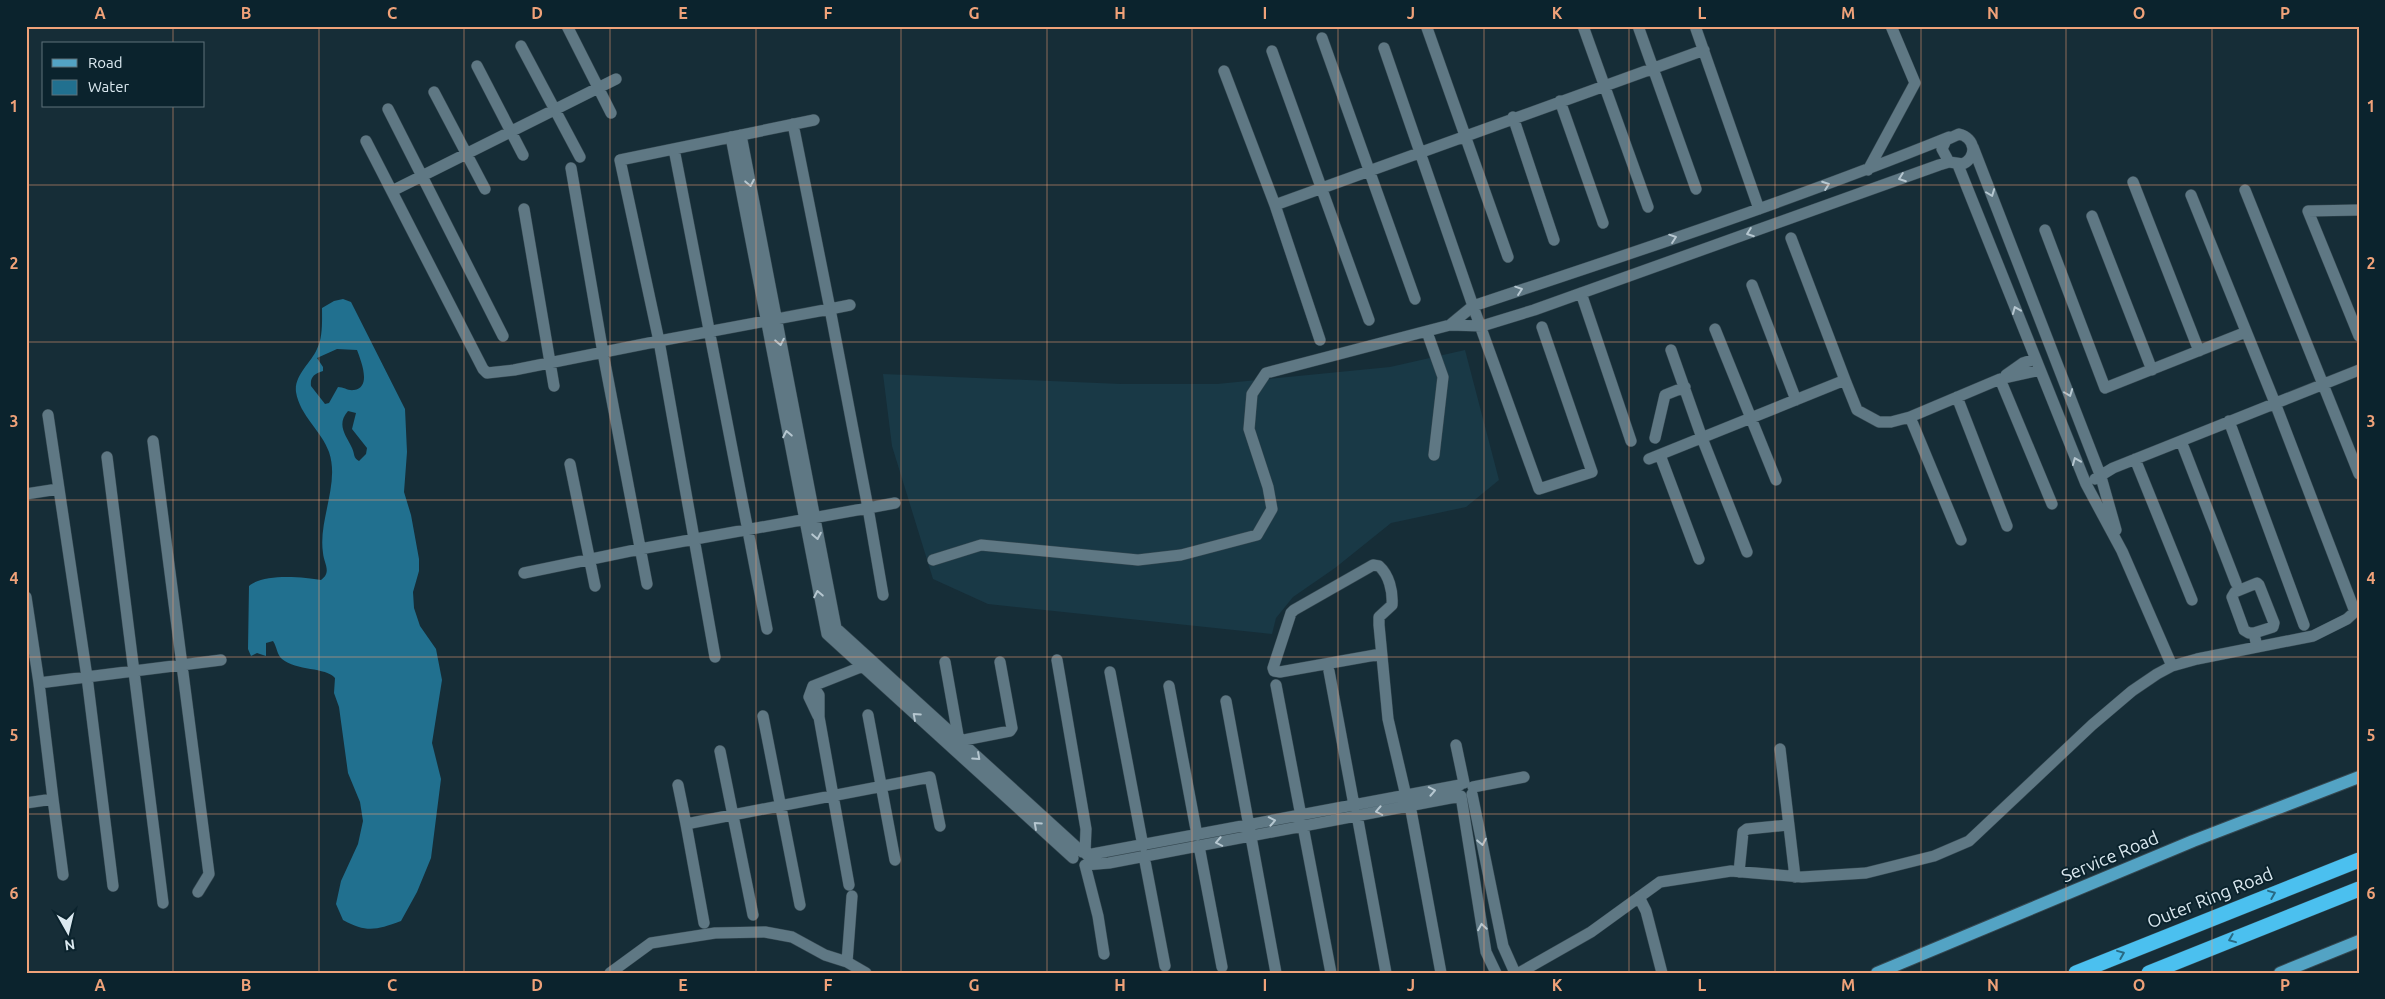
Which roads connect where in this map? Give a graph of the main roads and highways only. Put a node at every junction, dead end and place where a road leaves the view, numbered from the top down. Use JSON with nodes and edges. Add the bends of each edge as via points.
{"nodes":[{"id":1,"x":2359,"y":777,"type":"edge"},
{"id":2,"x":2359,"y":860,"type":"edge"},
{"id":3,"x":2359,"y":889,"type":"edge"},
{"id":4,"x":2359,"y":941,"type":"edge"},
{"id":5,"x":1877,"y":973,"type":"edge"},
{"id":6,"x":2076,"y":973,"type":"edge"},
{"id":7,"x":2149,"y":973,"type":"edge"},
{"id":8,"x":2280,"y":973,"type":"edge"}],
"edges":[{"from":1,"to":5,"type":"main road","name":"Service Road","via":[[2194,841]]},
{"from":6,"to":2,"type":"highway","name":"Outer Ring Road","one_way":true},
{"from":3,"to":7,"type":"highway","one_way":true},
{"from":4,"to":8,"type":"main road"}]}
